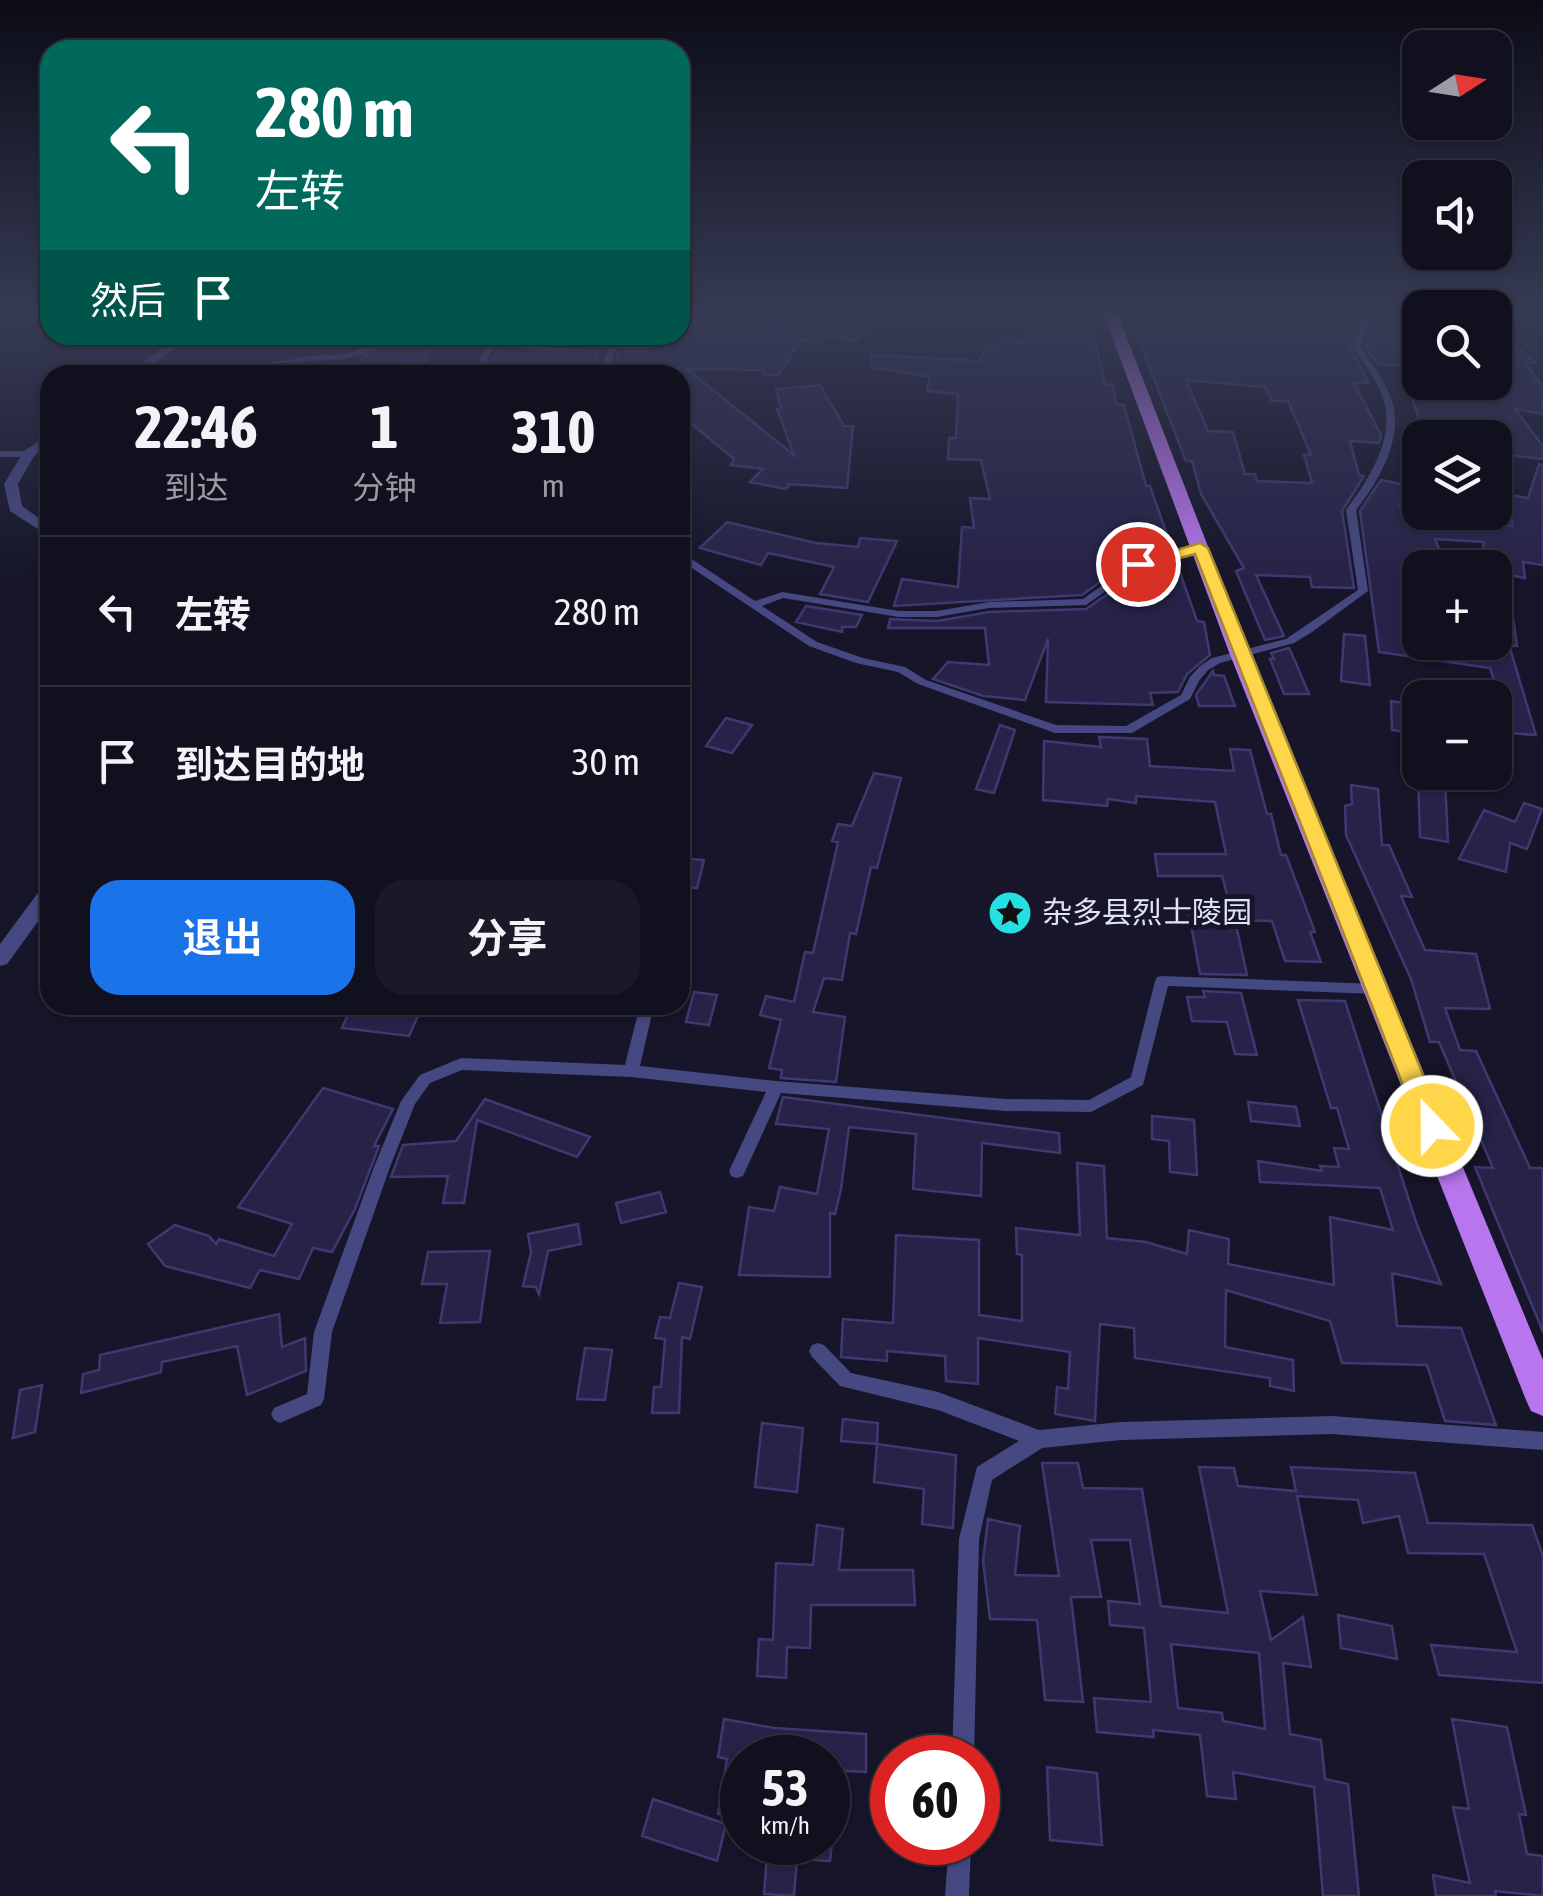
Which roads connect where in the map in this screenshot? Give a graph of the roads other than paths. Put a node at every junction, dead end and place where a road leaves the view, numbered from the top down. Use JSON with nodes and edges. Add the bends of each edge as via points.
{"nodes":[{"id":1,"x":1145,"y":403,"type":"edge"},
{"id":2,"x":1389,"y":403,"type":"edge"},
{"id":3,"x":40,"y":446,"type":"edge"},
{"id":4,"x":0,"y":454,"type":"edge"},
{"id":5,"x":29,"y":454,"type":"junction"},
{"id":6,"x":40,"y":526,"type":"edge"},
{"id":7,"x":1200,"y":548,"type":"junction"},
{"id":8,"x":690,"y":563,"type":"edge"},
{"id":9,"x":754,"y":605,"type":"junction"},
{"id":10,"x":1240,"y":652,"type":"junction"},
{"id":11,"x":40,"y":904,"type":"edge"},
{"id":12,"x":0,"y":958,"type":"edge"},
{"id":13,"x":1376,"y":989,"type":"junction"},
{"id":14,"x":645,"y":1015,"type":"edge"},
{"id":15,"x":631,"y":1071,"type":"junction"},
{"id":16,"x":776,"y":1087,"type":"junction"},
{"id":17,"x":737,"y":1171,"type":"dead end"},
{"id":18,"x":818,"y":1351,"type":"dead end"},
{"id":19,"x":1543,"y":1400,"type":"edge"},
{"id":20,"x":280,"y":1414,"type":"dead end"},
{"id":21,"x":1039,"y":1439,"type":"junction"},
{"id":22,"x":1543,"y":1441,"type":"edge"},
{"id":23,"x":964,"y":1735,"type":"edge"},
{"id":24,"x":959,"y":1865,"type":"edge"},
{"id":25,"x":957,"y":1896,"type":"edge"}],
"edges":[{"from":1,"to":7,"type":"main road"},
{"from":2,"to":10,"type":"lane","via":[[1388,444],[1351,510],[1363,591],[1296,638]]},
{"from":3,"to":5,"type":"street"},
{"from":4,"to":5,"type":"lane"},
{"from":5,"to":6,"type":"street","via":[[11,484],[16,508]]},
{"from":7,"to":9,"type":"lane","via":[[1138,564],[1086,602],[988,604],[936,614],[782,595]]},
{"from":7,"to":10,"type":"main road"},
{"from":8,"to":9,"type":"lane"},
{"from":9,"to":10,"type":"lane","via":[[812,644],[901,669],[1054,729],[1128,730],[1186,697],[1193,676],[1210,661]]},
{"from":10,"to":13,"type":"main road"},
{"from":11,"to":12,"type":"street"},
{"from":13,"to":16,"type":"lane","via":[[1162,980],[1138,1081],[1091,1106]]},
{"from":13,"to":19,"type":"main road"},
{"from":14,"to":15,"type":"lane"},
{"from":15,"to":16,"type":"lane"},
{"from":15,"to":20,"type":"lane","via":[[461,1064],[426,1079],[409,1101],[382,1167],[323,1332],[315,1399]]},
{"from":16,"to":17,"type":"lane"},
{"from":18,"to":21,"type":"lane","via":[[846,1380],[938,1400]]},
{"from":21,"to":22,"type":"lane","via":[[1332,1425]]},
{"from":21,"to":23,"type":"lane","via":[[984,1474],[968,1540]]},
{"from":24,"to":25,"type":"lane"}]}
